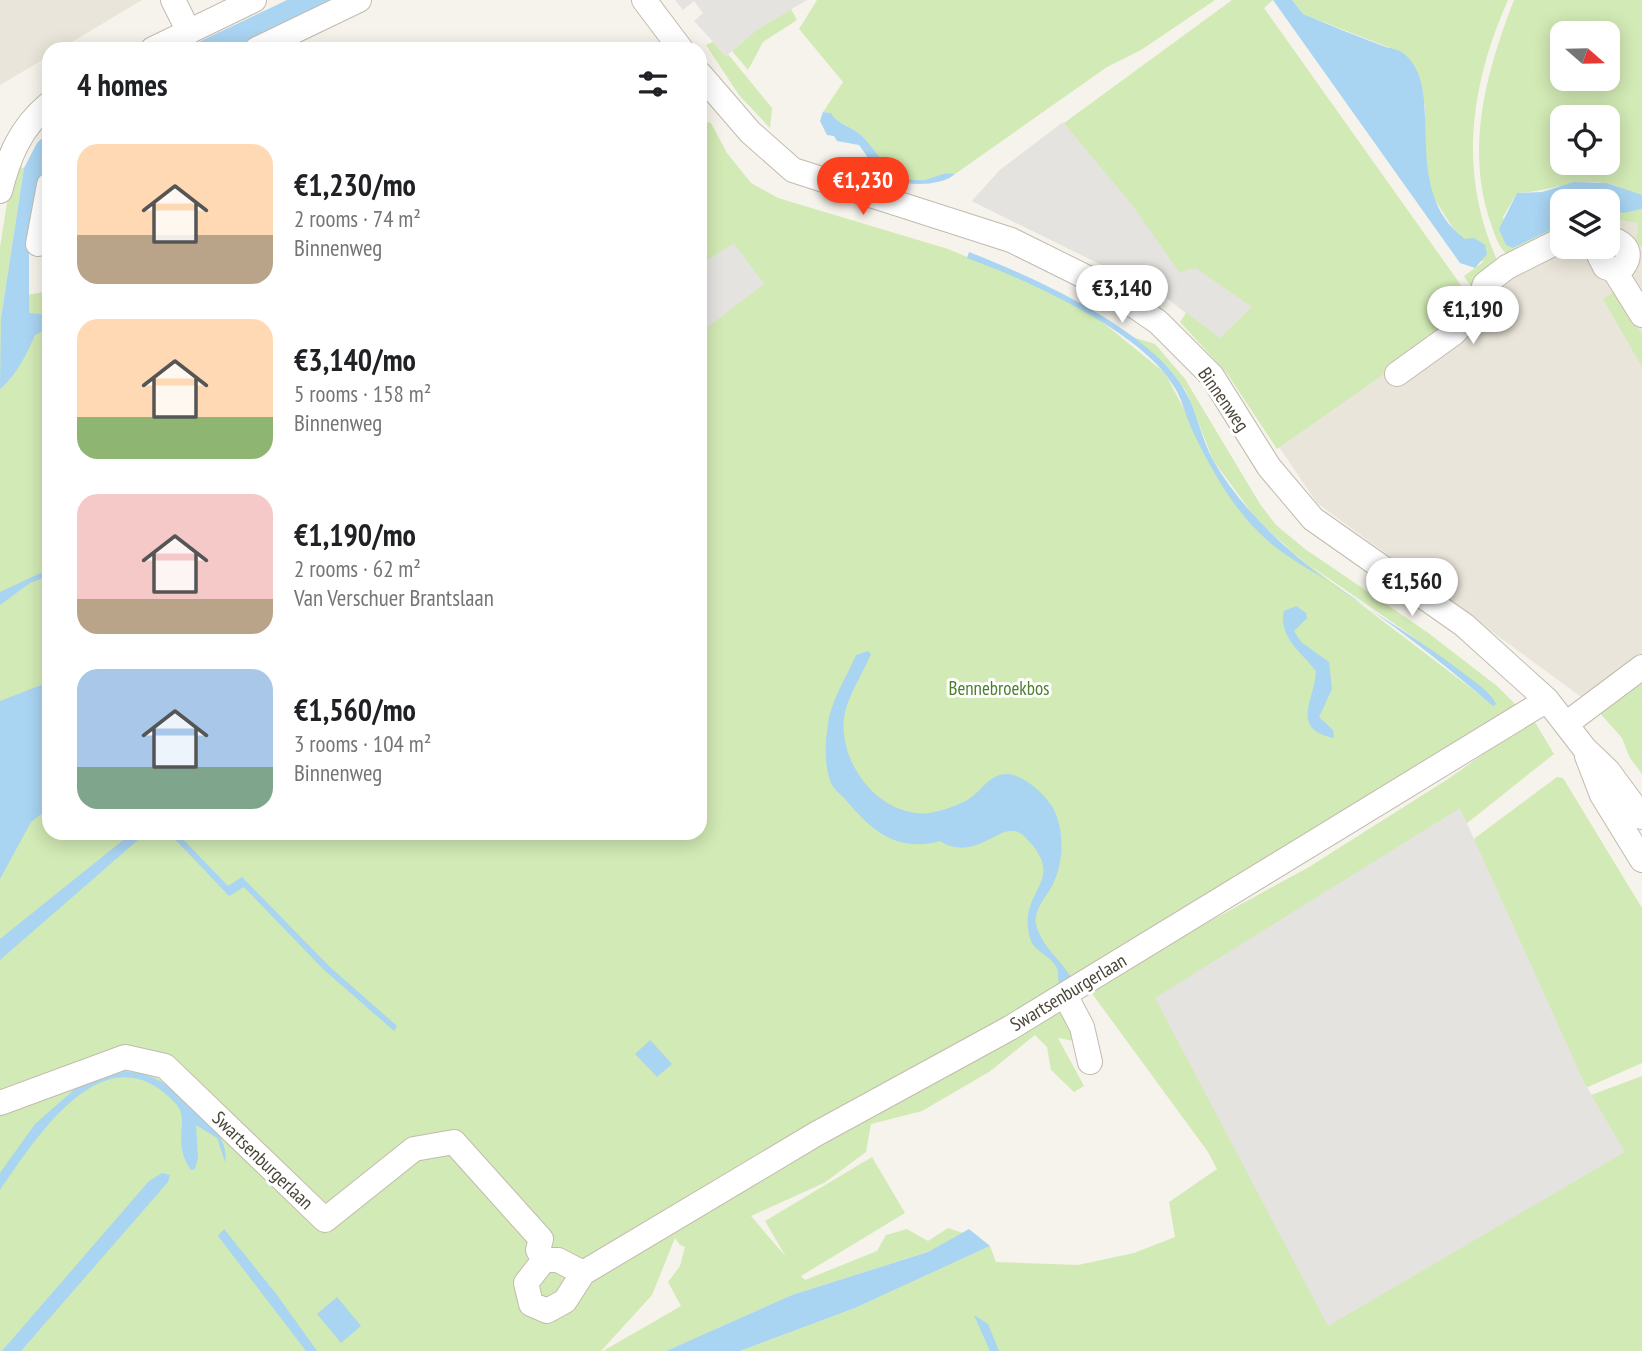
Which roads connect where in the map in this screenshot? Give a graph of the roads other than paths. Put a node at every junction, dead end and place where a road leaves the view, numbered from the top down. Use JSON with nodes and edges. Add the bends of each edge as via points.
{"nodes":[{"id":1,"x":173,"y":0,"type":"edge"},
{"id":2,"x":254,"y":0,"type":"edge"},
{"id":3,"x":359,"y":0,"type":"edge"},
{"id":4,"x":644,"y":0,"type":"edge"},
{"id":5,"x":188,"y":32,"type":"junction"},
{"id":6,"x":167,"y":42,"type":"edge"},
{"id":7,"x":272,"y":42,"type":"edge"},
{"id":8,"x":676,"y":42,"type":"edge"},
{"id":9,"x":707,"y":82,"type":"edge"},
{"id":10,"x":42,"y":111,"type":"edge"},
{"id":11,"x":0,"y":191,"type":"edge"},
{"id":12,"x":42,"y":223,"type":"edge"},
{"id":13,"x":38,"y":244,"type":"dead end"},
{"id":14,"x":1550,"y":246,"type":"edge"},
{"id":15,"x":1601,"y":259,"type":"edge"},
{"id":16,"x":1642,"y":315,"type":"edge"},
{"id":17,"x":1397,"y":374,"type":"dead end"},
{"id":18,"x":1642,"y":667,"type":"edge"},
{"id":19,"x":1547,"y":700,"type":"junction"},
{"id":20,"x":1566,"y":723,"type":"junction"},
{"id":21,"x":1585,"y":749,"type":"junction"},
{"id":22,"x":1642,"y":817,"type":"edge"},
{"id":23,"x":1642,"y":860,"type":"edge"},
{"id":24,"x":1065,"y":995,"type":"junction"},
{"id":25,"x":1090,"y":1062,"type":"dead end"},
{"id":26,"x":0,"y":1102,"type":"edge"},
{"id":27,"x":544,"y":1260,"type":"junction"},
{"id":28,"x":583,"y":1273,"type":"junction"}],
"edges":[{"from":1,"to":5,"type":"street"},
{"from":2,"to":5,"type":"street"},
{"from":3,"to":7,"type":"street"},
{"from":4,"to":8,"type":"street"},
{"from":5,"to":6,"type":"street"},
{"from":9,"to":19,"type":"street","name":"Binnenweg","via":[[750,132],[793,170],[1011,240],[1108,288],[1158,322],[1212,376],[1269,467],[1312,519],[1464,625]]},
{"from":10,"to":11,"type":"street","via":[[13,148]]},
{"from":12,"to":13,"type":"street"},
{"from":14,"to":17,"type":"street","via":[[1485,284],[1475,311],[1454,333]]},
{"from":15,"to":16,"type":"street"},
{"from":18,"to":20,"type":"street"},
{"from":19,"to":20,"type":"street","name":"Binnenweg"},
{"from":19,"to":24,"type":"street","name":"Swartsenburgerlaan"},
{"from":20,"to":21,"type":"street","name":"Binnenweg"},
{"from":21,"to":22,"type":"street"},
{"from":21,"to":23,"type":"street","via":[[1602,795]]},
{"from":24,"to":25,"type":"street","via":[[1082,1027]]},
{"from":24,"to":28,"type":"street","name":"Swartsenburgerlaan"},
{"from":26,"to":27,"type":"street","name":"Swartsenburgerlaan","via":[[125,1057],[165,1066],[325,1220],[414,1149],[454,1142],[541,1240],[538,1250]]},
{"from":27,"to":28,"type":"street","via":[[558,1259]]},
{"from":27,"to":28,"type":"street","name":"Swartsenburgerlaan","via":[[526,1283],[531,1304],[547,1311],[565,1301]]}]}
